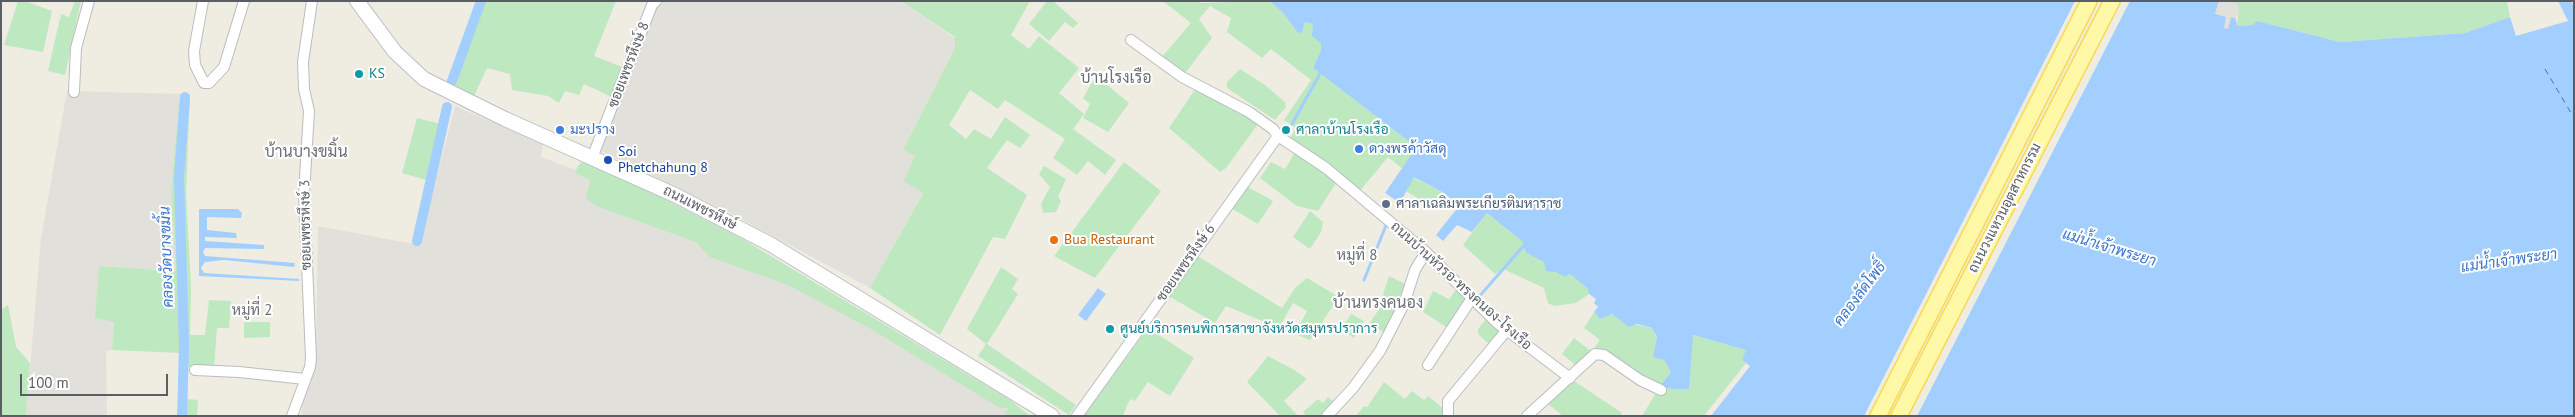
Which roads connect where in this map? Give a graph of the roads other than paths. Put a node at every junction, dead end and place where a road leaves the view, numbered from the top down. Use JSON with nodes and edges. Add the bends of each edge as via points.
{"nodes":[{"id":1,"x":88,"y":1,"type":"edge"},
{"id":2,"x":203,"y":1,"type":"edge"},
{"id":3,"x":244,"y":1,"type":"edge"},
{"id":4,"x":312,"y":1,"type":"edge"},
{"id":5,"x":357,"y":1,"type":"edge"},
{"id":6,"x":2088,"y":1,"type":"edge"},
{"id":7,"x":2112,"y":1,"type":"edge"},
{"id":8,"x":652,"y":3,"type":"edge"},
{"id":9,"x":1131,"y":40,"type":"dead end"},
{"id":10,"x":74,"y":92,"type":"dead end"},
{"id":11,"x":1278,"y":136,"type":"junction"},
{"id":12,"x":592,"y":158,"type":"junction"},
{"id":13,"x":1426,"y":252,"type":"junction"},
{"id":14,"x":1472,"y":298,"type":"junction"},
{"id":15,"x":1507,"y":330,"type":"junction"},
{"id":16,"x":1428,"y":365,"type":"dead end"},
{"id":17,"x":195,"y":370,"type":"dead end"},
{"id":18,"x":1570,"y":378,"type":"junction"},
{"id":19,"x":305,"y":379,"type":"junction"},
{"id":20,"x":1661,"y":390,"type":"dead end"},
{"id":21,"x":292,"y":416,"type":"edge"},
{"id":22,"x":1052,"y":416,"type":"edge"},
{"id":23,"x":1077,"y":416,"type":"edge"},
{"id":24,"x":1328,"y":416,"type":"edge"},
{"id":25,"x":1448,"y":416,"type":"edge"},
{"id":26,"x":1527,"y":416,"type":"edge"},
{"id":27,"x":1878,"y":416,"type":"edge"},
{"id":28,"x":1899,"y":416,"type":"edge"}],
"edges":[{"from":1,"to":10,"type":"street","via":[[76,48]]},
{"from":2,"to":3,"type":"street","via":[[194,51],[195,65],[204,83],[209,83],[224,67]]},
{"from":4,"to":19,"type":"street","name":"ซอยเพชรหึงษ์ 3","via":[[302,62],[309,111],[304,194],[312,341],[310,367]]},
{"from":5,"to":12,"type":"main road","name":"ถนนเพชรหึงษ์","via":[[395,52],[424,79],[504,120]]},
{"from":6,"to":27,"type":"main road","name":"ถนนวงแหวนอุตสาหกรรม"},
{"from":7,"to":28,"type":"main road","name":"ถนนวงแหวนอุตสาหกรรม"},
{"from":8,"to":12,"type":"street","name":"ซอยเพชรหึงษ์ 8"},
{"from":9,"to":11,"type":"street","name":"ถนนบ้านหัวรอ-ทรงคนอง-โรงเรือ","via":[[1182,77],[1249,112]]},
{"from":11,"to":13,"type":"street","name":"ถนนบ้านหัวรอ-ทรงคนอง-โรงเรือ","via":[[1326,168]]},
{"from":11,"to":23,"type":"street","name":"ซอยเพชรหึงษ์ 6"},
{"from":12,"to":22,"type":"main road","name":"ถนนเพชรหึงษ์","via":[[675,195],[770,244]]},
{"from":13,"to":14,"type":"street","name":"ถนนบ้านหัวรอ-ทรงคนอง-โรงเรือ"},
{"from":13,"to":24,"type":"street","via":[[1380,351],[1354,388]]},
{"from":14,"to":15,"type":"street","name":"ถนนบ้านหัวรอ-ทรงคนอง-โรงเรือ"},
{"from":14,"to":16,"type":"street"},
{"from":15,"to":18,"type":"street","name":"ถนนบ้านหัวรอ-ทรงคนอง-โรงเรือ"},
{"from":15,"to":25,"type":"street","via":[[1448,401]]},
{"from":17,"to":19,"type":"street"},
{"from":18,"to":20,"type":"street","via":[[1595,354],[1602,354]]},
{"from":18,"to":26,"type":"street"},
{"from":19,"to":21,"type":"street","name":"ซอยเพชรหึงษ์ 3"}]}
